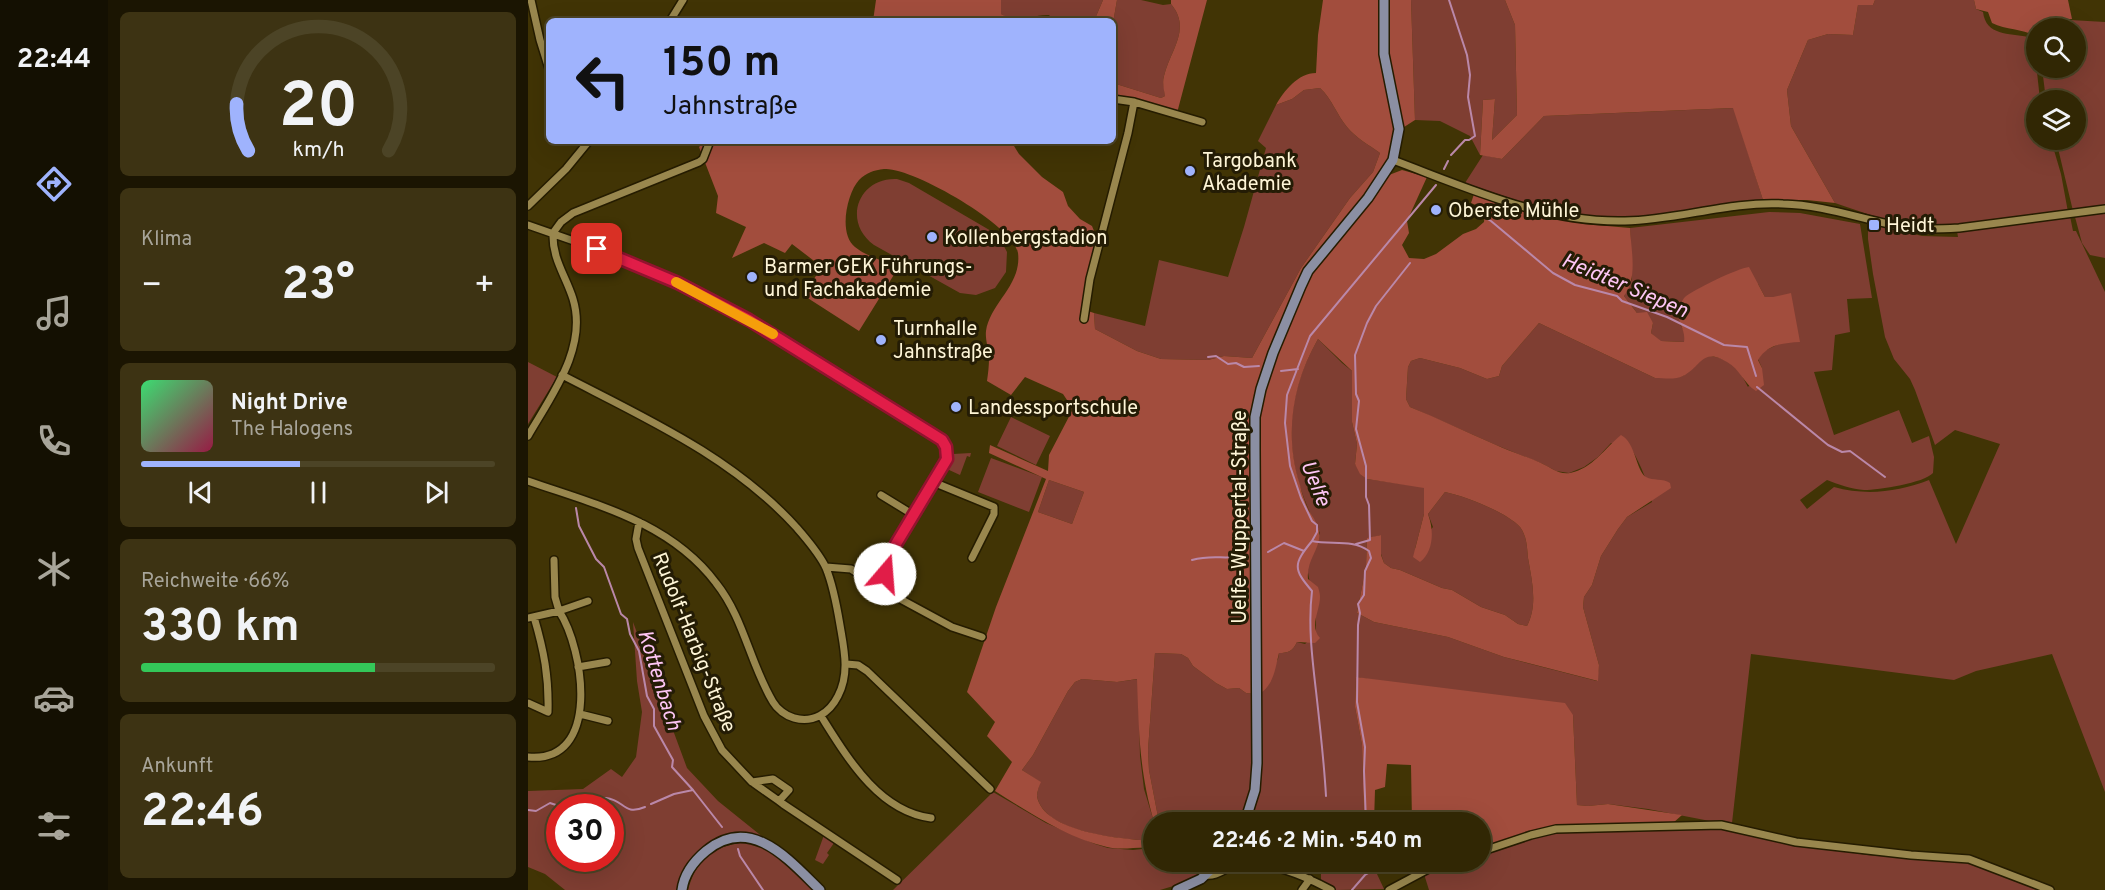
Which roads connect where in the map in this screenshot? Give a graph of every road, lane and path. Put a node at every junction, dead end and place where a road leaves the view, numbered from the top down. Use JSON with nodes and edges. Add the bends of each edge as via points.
{"nodes":[{"id":1,"x":531,"y":0,"type":"edge"},
{"id":2,"x":683,"y":0,"type":"edge"},
{"id":3,"x":1384,"y":0,"type":"edge"},
{"id":4,"x":672,"y":18,"type":"edge"},
{"id":5,"x":546,"y":59,"type":"edge"},
{"id":6,"x":1116,"y":99,"type":"edge"},
{"id":7,"x":1134,"y":102,"type":"junction"},
{"id":8,"x":1202,"y":122,"type":"dead end"},
{"id":9,"x":587,"y":144,"type":"edge"},
{"id":10,"x":709,"y":144,"type":"edge"},
{"id":11,"x":1393,"y":160,"type":"junction"},
{"id":12,"x":528,"y":206,"type":"edge"},
{"id":13,"x":2105,"y":209,"type":"edge"},
{"id":14,"x":528,"y":225,"type":"edge"},
{"id":15,"x":553,"y":234,"type":"junction"},
{"id":16,"x":1084,"y":319,"type":"dead end"},
{"id":17,"x":562,"y":375,"type":"junction"},
{"id":18,"x":528,"y":436,"type":"edge"},
{"id":19,"x":528,"y":481,"type":"edge"},
{"id":20,"x":933,"y":482,"type":"junction"},
{"id":21,"x":881,"y":495,"type":"dead end"},
{"id":22,"x":912,"y":514,"type":"junction"},
{"id":23,"x":639,"y":522,"type":"junction"},
{"id":24,"x":972,"y":558,"type":"dead end"},
{"id":25,"x":554,"y":560,"type":"dead end"},
{"id":26,"x":826,"y":567,"type":"junction"},
{"id":27,"x":880,"y":588,"type":"junction"},
{"id":28,"x":588,"y":601,"type":"dead end"},
{"id":29,"x":559,"y":612,"type":"junction"},
{"id":30,"x":531,"y":618,"type":"edge"},
{"id":31,"x":982,"y":637,"type":"dead end"},
{"id":32,"x":607,"y":662,"type":"dead end"},
{"id":33,"x":846,"y":664,"type":"junction"},
{"id":34,"x":578,"y":667,"type":"junction"},
{"id":35,"x":528,"y":703,"type":"edge"},
{"id":36,"x":580,"y":714,"type":"junction"},
{"id":37,"x":821,"y":716,"type":"junction"},
{"id":38,"x":608,"y":721,"type":"dead end"},
{"id":39,"x":528,"y":757,"type":"edge"},
{"id":40,"x":752,"y":782,"type":"junction"},
{"id":41,"x":990,"y":789,"type":"dead end"},
{"id":42,"x":779,"y":801,"type":"junction"},
{"id":43,"x":1248,"y":812,"type":"edge"},
{"id":44,"x":931,"y":818,"type":"dead end"},
{"id":45,"x":1491,"y":848,"type":"edge"},
{"id":46,"x":1208,"y":872,"type":"edge"},
{"id":47,"x":1423,"y":872,"type":"edge"},
{"id":48,"x":1205,"y":875,"type":"junction"},
{"id":49,"x":1310,"y":879,"type":"junction"},
{"id":50,"x":897,"y":880,"type":"dead end"},
{"id":51,"x":682,"y":890,"type":"edge"},
{"id":52,"x":820,"y":890,"type":"edge"},
{"id":53,"x":1177,"y":890,"type":"edge"},
{"id":54,"x":1302,"y":890,"type":"edge"},
{"id":55,"x":1331,"y":890,"type":"edge"},
{"id":56,"x":1389,"y":890,"type":"edge"},
{"id":57,"x":2050,"y":890,"type":"edge"}],
"edges":[{"from":1,"to":5,"type":"street"},
{"from":2,"to":4,"type":"street"},
{"from":3,"to":11,"type":"main road","name":"Uelfe-Wuppertal-Straße","via":[[1384,54],[1398,118]]},
{"from":6,"to":7,"type":"street"},
{"from":7,"to":8,"type":"street"},
{"from":7,"to":16,"type":"street","via":[[1090,279]]},
{"from":9,"to":12,"type":"street"},
{"from":10,"to":15,"type":"street","via":[[699,162],[573,213]]},
{"from":11,"to":13,"type":"street","via":[[1520,207],[1583,220],[1627,221],[1782,204],[1826,208],[1900,226],[1936,229]]},
{"from":11,"to":43,"type":"main road","name":"Uelfe-Wuppertal-Straße","via":[[1368,198],[1308,271],[1275,347],[1257,406],[1257,763]]},
{"from":14,"to":15,"type":"street"},
{"from":15,"to":17,"type":"street","via":[[556,262],[576,314],[575,341]]},
{"from":15,"to":20,"type":"street","via":[[614,255],[740,315],[942,440],[947,459]]},
{"from":17,"to":18,"type":"street"},
{"from":17,"to":26,"type":"street","via":[[688,441],[741,476],[782,512]]},
{"from":19,"to":23,"type":"street"},
{"from":20,"to":22,"type":"street"},
{"from":20,"to":24,"type":"street","via":[[994,507]]},
{"from":21,"to":22,"type":"street"},
{"from":22,"to":27,"type":"street"},
{"from":23,"to":37,"type":"street","via":[[686,550],[719,586],[774,703],[792,718],[807,720]]},
{"from":23,"to":40,"type":"street","name":"Rudolf-Harbig-Straße","via":[[639,548],[704,716],[723,750]]},
{"from":25,"to":29,"type":"street"},
{"from":26,"to":27,"type":"street","via":[[851,569]]},
{"from":26,"to":33,"type":"street"},
{"from":27,"to":31,"type":"street","via":[[952,627]]},
{"from":28,"to":29,"type":"street"},
{"from":29,"to":30,"type":"street"},
{"from":29,"to":34,"type":"street","via":[[571,636]]},
{"from":30,"to":35,"type":"street","via":[[546,661],[548,712]]},
{"from":32,"to":34,"type":"street"},
{"from":33,"to":37,"type":"street","via":[[839,695]]},
{"from":33,"to":41,"type":"street","via":[[867,671]]},
{"from":34,"to":36,"type":"street"},
{"from":36,"to":38,"type":"street"},
{"from":36,"to":39,"type":"street","via":[[564,745],[548,755]]},
{"from":37,"to":44,"type":"street","via":[[842,752],[882,795],[910,812]]},
{"from":40,"to":42,"type":"street","name":"Rudolf-Harbig-Straße"},
{"from":40,"to":42,"type":"street","via":[[773,778],[789,790]]},
{"from":42,"to":50,"type":"street"},
{"from":45,"to":57,"type":"street","via":[[1556,829],[1721,825],[1796,842],[1969,859]]},
{"from":46,"to":48,"type":"main road"},
{"from":47,"to":56,"type":"street"},
{"from":48,"to":49,"type":"street","via":[[1246,864],[1285,870]]},
{"from":48,"to":53,"type":"main road"},
{"from":49,"to":54,"type":"street"},
{"from":49,"to":55,"type":"street"},
{"from":51,"to":52,"type":"main road","via":[[687,873],[704,852],[721,842],[741,838],[775,849]]}]}
